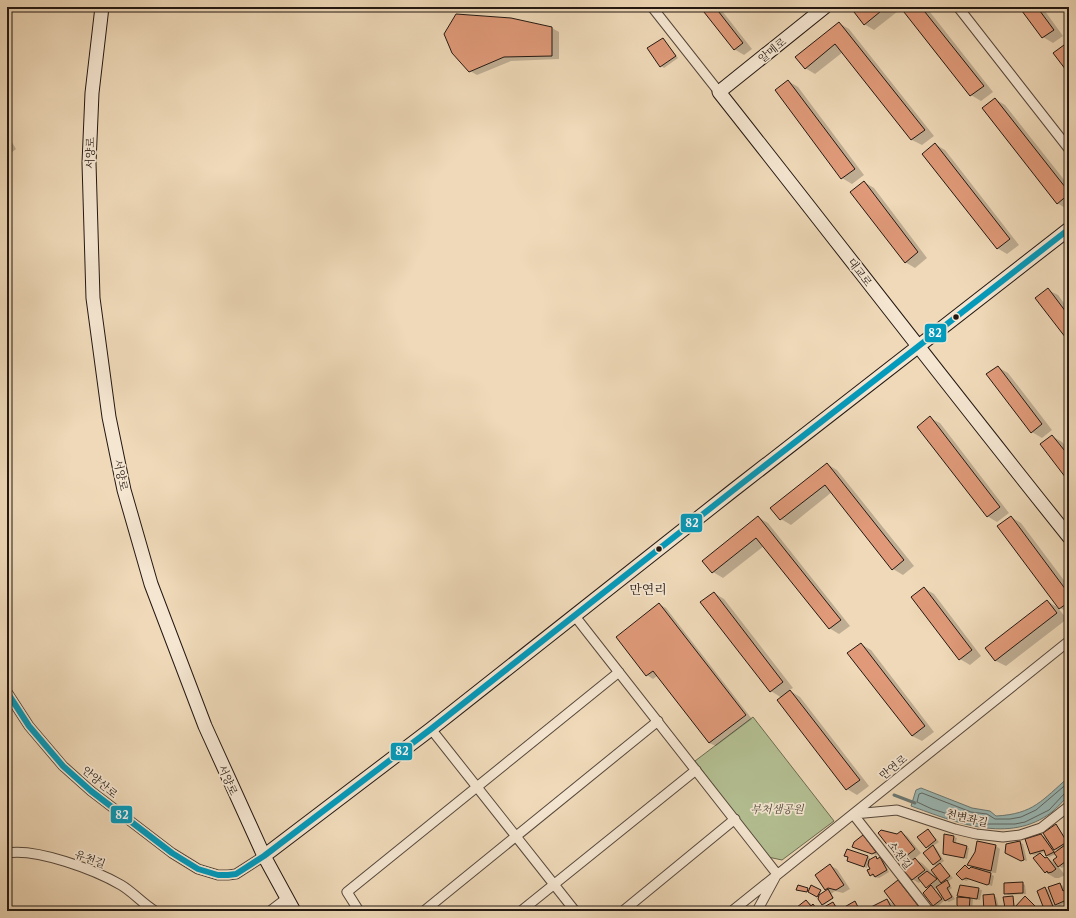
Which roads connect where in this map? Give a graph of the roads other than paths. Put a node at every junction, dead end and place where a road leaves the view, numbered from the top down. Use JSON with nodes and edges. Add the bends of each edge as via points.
{"nodes":[{"id":1,"x":102,"y":7,"type":"edge"},
{"id":2,"x":652,"y":7,"type":"edge"},
{"id":3,"x":825,"y":7,"type":"edge"},
{"id":4,"x":958,"y":7,"type":"edge"},
{"id":5,"x":719,"y":92,"type":"junction"},
{"id":6,"x":1069,"y":149,"type":"edge"},
{"id":7,"x":1069,"y":229,"type":"edge"},
{"id":8,"x":917,"y":347,"type":"junction"},
{"id":9,"x":1069,"y":538,"type":"edge"},
{"id":10,"x":574,"y":615,"type":"junction"},
{"id":11,"x":1069,"y":641,"type":"edge"},
{"id":12,"x":619,"y":672,"type":"junction"},
{"id":13,"x":7,"y":692,"type":"edge"},
{"id":14,"x":658,"y":721,"type":"junction"},
{"id":15,"x":431,"y":729,"type":"junction"},
{"id":16,"x":696,"y":770,"type":"junction"},
{"id":17,"x":478,"y":788,"type":"junction"},
{"id":18,"x":1069,"y":806,"type":"edge"},
{"id":19,"x":853,"y":814,"type":"junction"},
{"id":20,"x":735,"y":819,"type":"junction"},
{"id":21,"x":516,"y":836,"type":"junction"},
{"id":22,"x":7,"y":853,"type":"edge"},
{"id":23,"x":264,"y":856,"type":"junction"},
{"id":24,"x":777,"y":874,"type":"junction"},
{"id":25,"x":555,"y":885,"type":"junction"},
{"id":26,"x":287,"y":898,"type":"junction"},
{"id":27,"x":155,"y":911,"type":"edge"},
{"id":28,"x":270,"y":911,"type":"edge"},
{"id":29,"x":294,"y":911,"type":"edge"},
{"id":30,"x":359,"y":911,"type":"edge"},
{"id":31,"x":424,"y":911,"type":"edge"},
{"id":32,"x":522,"y":911,"type":"edge"},
{"id":33,"x":575,"y":911,"type":"edge"},
{"id":34,"x":623,"y":911,"type":"edge"},
{"id":35,"x":732,"y":911,"type":"edge"},
{"id":36,"x":757,"y":911,"type":"edge"},
{"id":37,"x":929,"y":911,"type":"edge"}],
"edges":[{"from":1,"to":23,"type":"street","name":"서양로","via":[[92,93],[89,163],[93,298],[109,417],[124,490],[150,584],[205,726]]},
{"from":2,"to":5,"type":"street","name":"대교로"},
{"from":3,"to":5,"type":"street","name":"알메로"},
{"from":4,"to":6,"type":"street"},
{"from":5,"to":8,"type":"street","name":"대교로"},
{"from":7,"to":8,"type":"street"},
{"from":8,"to":9,"type":"street","name":"대교로"},
{"from":8,"to":10,"type":"street"},
{"from":10,"to":12,"type":"street"},
{"from":10,"to":15,"type":"street"},
{"from":11,"to":19,"type":"street","name":"만연로"},
{"from":12,"to":14,"type":"street"},
{"from":12,"to":17,"type":"street"},
{"from":13,"to":23,"type":"street","name":"안양산로","via":[[28,726],[63,766],[91,791],[178,857],[198,869],[228,875],[236,874]]},
{"from":14,"to":16,"type":"street"},
{"from":14,"to":21,"type":"street"},
{"from":15,"to":17,"type":"street"},
{"from":15,"to":23,"type":"street"},
{"from":16,"to":20,"type":"street"},
{"from":16,"to":25,"type":"street"},
{"from":17,"to":21,"type":"street"},
{"from":17,"to":30,"type":"street","via":[[347,892]]},
{"from":18,"to":19,"type":"street","name":"천변좌길","via":[[1041,828],[1020,835],[1002,837],[954,829],[898,810]]},
{"from":19,"to":24,"type":"street","name":"만연로"},
{"from":19,"to":37,"type":"street","name":"소천길"},
{"from":20,"to":24,"type":"street"},
{"from":20,"to":34,"type":"street"},
{"from":21,"to":25,"type":"street"},
{"from":21,"to":31,"type":"street"},
{"from":22,"to":27,"type":"street","name":"유천길","via":[[31,853],[85,868],[121,885]]},
{"from":23,"to":26,"type":"street","name":"서양로"},
{"from":24,"to":35,"type":"street","name":"만연로"},
{"from":24,"to":36,"type":"street"},
{"from":25,"to":32,"type":"street"},
{"from":25,"to":33,"type":"street"},
{"from":26,"to":28,"type":"street"},
{"from":26,"to":29,"type":"street","name":"서양로"}]}
